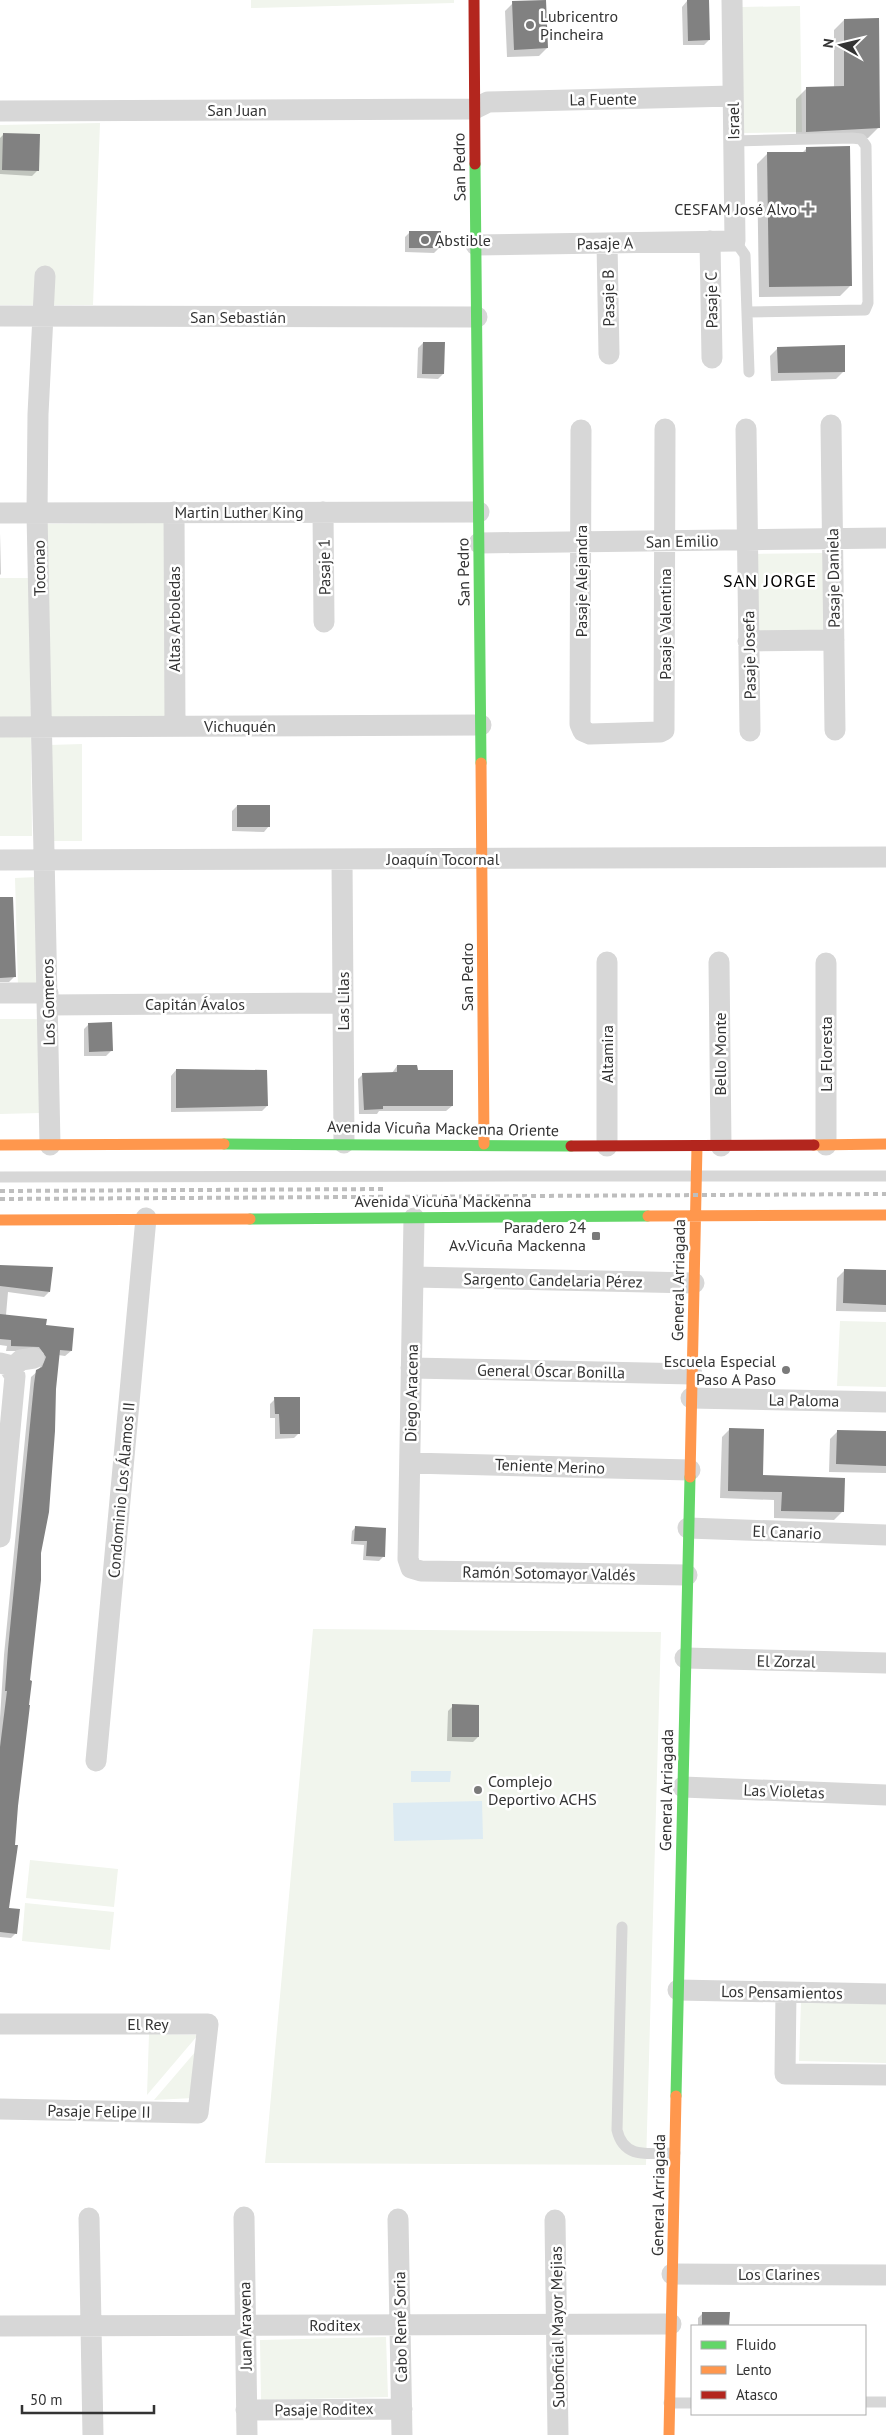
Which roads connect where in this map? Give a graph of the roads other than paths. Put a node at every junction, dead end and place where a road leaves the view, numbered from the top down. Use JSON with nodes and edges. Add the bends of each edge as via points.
{"nodes":[{"id":1,"x":474,"y":0,"type":"edge"},
{"id":2,"x":732,"y":0,"type":"edge"},
{"id":3,"x":733,"y":96,"type":"junction"},
{"id":4,"x":474,"y":109,"type":"junction"},
{"id":5,"x":0,"y":111,"type":"edge"},
{"id":6,"x":734,"y":142,"type":"junction"},
{"id":7,"x":710,"y":241,"type":"junction"},
{"id":8,"x":735,"y":241,"type":"junction"},
{"id":9,"x":607,"y":243,"type":"junction"},
{"id":10,"x":476,"y":245,"type":"junction"},
{"id":11,"x":45,"y":276,"type":"dead end"},
{"id":12,"x":747,"y":312,"type":"junction"},
{"id":13,"x":0,"y":316,"type":"edge"},
{"id":14,"x":43,"y":316,"type":"junction"},
{"id":15,"x":477,"y":318,"type":"junction"},
{"id":16,"x":609,"y":354,"type":"dead end"},
{"id":17,"x":712,"y":358,"type":"dead end"},
{"id":18,"x":749,"y":372,"type":"dead end"},
{"id":19,"x":831,"y":425,"type":"dead end"},
{"id":20,"x":665,"y":429,"type":"dead end"},
{"id":21,"x":746,"y":429,"type":"dead end"},
{"id":22,"x":582,"y":430,"type":"dead end"},
{"id":23,"x":37,"y":512,"type":"junction"},
{"id":24,"x":174,"y":512,"type":"junction"},
{"id":25,"x":323,"y":512,"type":"junction"},
{"id":26,"x":478,"y":512,"type":"junction"},
{"id":27,"x":0,"y":513,"type":"edge"},
{"id":28,"x":886,"y":538,"type":"edge"},
{"id":29,"x":833,"y":539,"type":"junction"},
{"id":30,"x":747,"y":540,"type":"junction"},
{"id":31,"x":665,"y":541,"type":"junction"},
{"id":32,"x":581,"y":542,"type":"junction"},
{"id":33,"x":479,"y":543,"type":"junction"},
{"id":34,"x":324,"y":622,"type":"dead end"},
{"id":35,"x":834,"y":640,"type":"junction"},
{"id":36,"x":748,"y":641,"type":"junction"},
{"id":37,"x":481,"y":725,"type":"junction"},
{"id":38,"x":175,"y":726,"type":"junction"},
{"id":39,"x":0,"y":727,"type":"edge"},
{"id":40,"x":42,"y":727,"type":"junction"},
{"id":41,"x":835,"y":730,"type":"dead end"},
{"id":42,"x":583,"y":731,"type":"joint"},
{"id":43,"x":750,"y":731,"type":"dead end"},
{"id":44,"x":886,"y":857,"type":"edge"},
{"id":45,"x":482,"y":858,"type":"junction"},
{"id":46,"x":342,"y":859,"type":"junction"},
{"id":47,"x":0,"y":860,"type":"edge"},
{"id":48,"x":45,"y":860,"type":"junction"},
{"id":49,"x":607,"y":962,"type":"dead end"},
{"id":50,"x":719,"y":962,"type":"dead end"},
{"id":51,"x":826,"y":963,"type":"dead end"},
{"id":52,"x":0,"y":993,"type":"edge"},
{"id":53,"x":48,"y":999,"type":"junction"},
{"id":54,"x":343,"y":1003,"type":"junction"},
{"id":55,"x":344,"y":1143,"type":"junction"},
{"id":56,"x":484,"y":1144,"type":"junction"},
{"id":57,"x":886,"y":1144,"type":"edge"},
{"id":58,"x":0,"y":1145,"type":"edge"},
{"id":59,"x":50,"y":1145,"type":"junction"},
{"id":60,"x":826,"y":1145,"type":"junction"},
{"id":61,"x":607,"y":1146,"type":"junction"},
{"id":62,"x":697,"y":1146,"type":"junction"},
{"id":63,"x":721,"y":1146,"type":"junction"},
{"id":64,"x":696,"y":1176,"type":"junction"},
{"id":65,"x":886,"y":1176,"type":"edge"},
{"id":66,"x":0,"y":1177,"type":"edge"},
{"id":67,"x":886,"y":1215,"type":"edge"},
{"id":68,"x":696,"y":1217,"type":"junction"},
{"id":69,"x":146,"y":1218,"type":"junction"},
{"id":70,"x":414,"y":1218,"type":"junction"},
{"id":71,"x":0,"y":1220,"type":"edge"},
{"id":72,"x":413,"y":1277,"type":"junction"},
{"id":73,"x":694,"y":1283,"type":"junction"},
{"id":74,"x":34,"y":1358,"type":"dead end"},
{"id":75,"x":6,"y":1365,"type":"edge"},
{"id":76,"x":411,"y":1368,"type":"junction"},
{"id":77,"x":692,"y":1374,"type":"junction"},
{"id":78,"x":691,"y":1398,"type":"junction"},
{"id":79,"x":886,"y":1402,"type":"edge"},
{"id":80,"x":410,"y":1463,"type":"junction"},
{"id":81,"x":690,"y":1470,"type":"junction"},
{"id":82,"x":688,"y":1528,"type":"junction"},
{"id":83,"x":886,"y":1535,"type":"edge"},
{"id":84,"x":0,"y":1537,"type":"edge"},
{"id":85,"x":411,"y":1568,"type":"joint"},
{"id":86,"x":687,"y":1575,"type":"junction"},
{"id":87,"x":686,"y":1658,"type":"junction"},
{"id":88,"x":886,"y":1663,"type":"edge"},
{"id":89,"x":96,"y":1761,"type":"dead end"},
{"id":90,"x":683,"y":1788,"type":"junction"},
{"id":91,"x":886,"y":1795,"type":"edge"},
{"id":92,"x":622,"y":1927,"type":"dead end"},
{"id":93,"x":678,"y":1990,"type":"junction"},
{"id":94,"x":786,"y":1992,"type":"junction"},
{"id":95,"x":886,"y":1994,"type":"edge"},
{"id":96,"x":0,"y":2024,"type":"edge"},
{"id":97,"x":886,"y":2075,"type":"edge"},
{"id":98,"x":0,"y":2109,"type":"edge"},
{"id":99,"x":198,"y":2112,"type":"joint"},
{"id":100,"x":675,"y":2152,"type":"junction"},
{"id":101,"x":244,"y":2217,"type":"dead end"},
{"id":102,"x":89,"y":2218,"type":"dead end"},
{"id":103,"x":398,"y":2219,"type":"dead end"},
{"id":104,"x":555,"y":2220,"type":"dead end"},
{"id":105,"x":672,"y":2274,"type":"junction"},
{"id":106,"x":886,"y":2275,"type":"edge"},
{"id":107,"x":557,"y":2324,"type":"junction"},
{"id":108,"x":671,"y":2324,"type":"junction"},
{"id":109,"x":400,"y":2325,"type":"junction"},
{"id":110,"x":0,"y":2326,"type":"edge"},
{"id":111,"x":91,"y":2326,"type":"junction"},
{"id":112,"x":245,"y":2326,"type":"junction"},
{"id":113,"x":866,"y":2402,"type":"edge"},
{"id":114,"x":886,"y":2402,"type":"edge"},
{"id":115,"x":669,"y":2403,"type":"junction"},
{"id":116,"x":691,"y":2403,"type":"edge"},
{"id":117,"x":402,"y":2409,"type":"junction"},
{"id":118,"x":246,"y":2410,"type":"junction"},
{"id":119,"x":93,"y":2435,"type":"edge"},
{"id":120,"x":246,"y":2435,"type":"edge"},
{"id":121,"x":402,"y":2435,"type":"edge"},
{"id":122,"x":558,"y":2435,"type":"edge"},
{"id":123,"x":668,"y":2435,"type":"edge"}],
"edges":[{"from":1,"to":4,"type":"street","name":"San Pedro"},
{"from":2,"to":3,"type":"street","name":"Israel"},
{"from":3,"to":4,"type":"street","name":"La Fuente","via":[[488,102]]},
{"from":3,"to":6,"type":"street","name":"Israel"},
{"from":4,"to":5,"type":"street","name":"San Juan"},
{"from":4,"to":10,"type":"street","name":"San Pedro"},
{"from":6,"to":8,"type":"street","name":"Israel"},
{"from":6,"to":12,"type":"lane","via":[[852,138],[862,139],[866,146],[868,303],[864,310]]},
{"from":7,"to":8,"type":"street","name":"Pasaje A"},
{"from":7,"to":9,"type":"street","name":"Pasaje A"},
{"from":7,"to":17,"type":"street","name":"Pasaje C"},
{"from":8,"to":12,"type":"lane","via":[[745,255]]},
{"from":9,"to":10,"type":"street","name":"Pasaje A"},
{"from":9,"to":16,"type":"street","name":"Pasaje B"},
{"from":10,"to":15,"type":"street","name":"San Pedro"},
{"from":11,"to":14,"type":"street","name":"Toconao"},
{"from":12,"to":18,"type":"lane"},
{"from":13,"to":14,"type":"street","name":"San Sebastián"},
{"from":14,"to":15,"type":"street","name":"San Sebastián"},
{"from":14,"to":23,"type":"street","name":"Toconao"},
{"from":15,"to":26,"type":"street","name":"San Pedro"},
{"from":19,"to":29,"type":"street","name":"Pasaje Daniela"},
{"from":20,"to":31,"type":"street","name":"Pasaje Valentina"},
{"from":21,"to":30,"type":"street","name":"Pasaje Josefa"},
{"from":22,"to":32,"type":"street","name":"Pasaje Alejandra"},
{"from":23,"to":24,"type":"street","name":"Martin Luther King"},
{"from":23,"to":27,"type":"street","name":"Martin Luther King"},
{"from":23,"to":40,"type":"street","name":"Toconao"},
{"from":24,"to":25,"type":"street","name":"Martin Luther King"},
{"from":24,"to":38,"type":"street","name":"Altas Arboledas"},
{"from":25,"to":26,"type":"street","name":"Martin Luther King"},
{"from":25,"to":34,"type":"street","name":"Pasaje 1"},
{"from":26,"to":33,"type":"street","name":"San Pedro"},
{"from":28,"to":29,"type":"street","name":"San Emilio"},
{"from":29,"to":30,"type":"street","name":"San Emilio"},
{"from":29,"to":35,"type":"street","name":"Pasaje Daniela"},
{"from":30,"to":31,"type":"street","name":"San Emilio"},
{"from":30,"to":36,"type":"street","name":"Pasaje Josefa"},
{"from":31,"to":32,"type":"street","name":"San Emilio"},
{"from":31,"to":42,"type":"street","name":"Pasaje Valentina","via":[[664,730],[590,734]]},
{"from":32,"to":33,"type":"street","name":"San Emilio"},
{"from":32,"to":42,"type":"street","name":"Pasaje Alejandra","via":[[580,724]]},
{"from":33,"to":37,"type":"street","name":"San Pedro"},
{"from":35,"to":36,"type":"street"},
{"from":35,"to":41,"type":"street","name":"Pasaje Daniela"},
{"from":36,"to":43,"type":"street","name":"Pasaje Josefa"},
{"from":37,"to":38,"type":"street","name":"Vichuquén"},
{"from":37,"to":45,"type":"street","name":"San Pedro"},
{"from":38,"to":40,"type":"street","name":"Vichuquén"},
{"from":39,"to":40,"type":"street","name":"Vichuquén"},
{"from":40,"to":48,"type":"street","name":"Toconao"},
{"from":44,"to":45,"type":"street","name":"Joaquín Tocornal"},
{"from":45,"to":46,"type":"street","name":"Joaquín Tocornal"},
{"from":45,"to":56,"type":"street","name":"San Pedro"},
{"from":46,"to":48,"type":"street","name":"Joaquín Tocornal"},
{"from":46,"to":54,"type":"street","name":"Las Lilas"},
{"from":47,"to":48,"type":"street","name":"Joaquín Tocornal"},
{"from":48,"to":53,"type":"street","name":"Los Gomeros"},
{"from":49,"to":61,"type":"street","name":"Altamira"},
{"from":50,"to":63,"type":"street","name":"Bello Monte"},
{"from":51,"to":60,"type":"street","name":"La Floresta"},
{"from":52,"to":53,"type":"street","name":"Capitán Ávalos"},
{"from":53,"to":54,"type":"street","name":"Capitán Ávalos"},
{"from":53,"to":59,"type":"street","name":"Los Gomeros"},
{"from":54,"to":55,"type":"street","name":"Las Lilas"},
{"from":55,"to":56,"type":"street","name":"Avenida Vicuña Mackenna Oriente"},
{"from":55,"to":59,"type":"street","name":"Avenida Vicuña Mackenna Oriente"},
{"from":56,"to":61,"type":"street","name":"Avenida Vicuña Mackenna Oriente"},
{"from":57,"to":60,"type":"street","name":"Avenida Vicuña Mackenna Oriente"},
{"from":58,"to":59,"type":"street","name":"Avenida Vicuña Mackenna Oriente"},
{"from":60,"to":63,"type":"street","name":"Avenida Vicuña Mackenna Oriente"},
{"from":61,"to":62,"type":"street","name":"Avenida Vicuña Mackenna Oriente"},
{"from":62,"to":63,"type":"street","name":"Avenida Vicuña Mackenna Oriente"},
{"from":62,"to":64,"type":"street","name":"General Arriagada"},
{"from":64,"to":65,"type":"lane"},
{"from":64,"to":66,"type":"lane"},
{"from":64,"to":68,"type":"street","name":"General Arriagada"},
{"from":67,"to":68,"type":"street","name":"Avenida Vicuña Mackenna"},
{"from":68,"to":70,"type":"street","name":"Avenida Vicuña Mackenna"},
{"from":68,"to":73,"type":"street","name":"General Arriagada"},
{"from":69,"to":70,"type":"street","name":"Avenida Vicuña Mackenna"},
{"from":69,"to":71,"type":"street","name":"Avenida Vicuña Mackenna"},
{"from":69,"to":89,"type":"street","name":"Condominio Los Álamos II"},
{"from":70,"to":72,"type":"street","name":"Diego Aracena"},
{"from":72,"to":73,"type":"street","name":"Sargento Candelaria Pérez"},
{"from":72,"to":76,"type":"street","name":"Diego Aracena"},
{"from":73,"to":77,"type":"street","name":"General Arriagada"},
{"from":74,"to":75,"type":"street"},
{"from":75,"to":84,"type":"street","via":[[15,1380]]},
{"from":76,"to":77,"type":"street","name":"General Óscar Bonilla"},
{"from":76,"to":80,"type":"street","name":"Diego Aracena"},
{"from":77,"to":78,"type":"street","name":"General Arriagada"},
{"from":78,"to":79,"type":"street","name":"La Paloma"},
{"from":78,"to":81,"type":"street","name":"General Arriagada"},
{"from":80,"to":81,"type":"street","name":"Teniente Merino"},
{"from":80,"to":85,"type":"street","name":"Diego Aracena","via":[[408,1559]]},
{"from":81,"to":82,"type":"street","name":"General Arriagada"},
{"from":82,"to":83,"type":"street","name":"El Canario"},
{"from":82,"to":86,"type":"street","name":"General Arriagada"},
{"from":85,"to":86,"type":"street","name":"Ramón Sotomayor Valdés","via":[[421,1571]]},
{"from":86,"to":87,"type":"street","name":"General Arriagada"},
{"from":87,"to":88,"type":"street","name":"El Zorzal"},
{"from":87,"to":90,"type":"street","name":"General Arriagada"},
{"from":90,"to":91,"type":"street","name":"Las Violetas"},
{"from":90,"to":93,"type":"street","name":"General Arriagada"},
{"from":92,"to":100,"type":"lane","via":[[617,2130],[620,2143],[629,2151]]},
{"from":93,"to":94,"type":"street","name":"Los Pensamientos"},
{"from":93,"to":100,"type":"street","name":"General Arriagada"},
{"from":94,"to":95,"type":"street","name":"Los Pensamientos"},
{"from":94,"to":97,"type":"street","via":[[785,2074]]},
{"from":96,"to":99,"type":"street","name":"El Rey","via":[[208,2024]]},
{"from":98,"to":99,"type":"street","name":"Pasaje Felipe II"},
{"from":100,"to":105,"type":"street","name":"General Arriagada"},
{"from":101,"to":112,"type":"street","name":"Juan Aravena"},
{"from":102,"to":111,"type":"street"},
{"from":103,"to":109,"type":"street","name":"Cabo René Soria"},
{"from":104,"to":107,"type":"street","name":"Suboficial Mayor Mejias"},
{"from":105,"to":106,"type":"street","name":"Los Clarines"},
{"from":105,"to":108,"type":"street","name":"General Arriagada"},
{"from":107,"to":108,"type":"street","name":"Roditex"},
{"from":107,"to":109,"type":"street","name":"Roditex"},
{"from":107,"to":122,"type":"street","name":"Suboficial Mayor Mejias"},
{"from":108,"to":115,"type":"street","name":"General Arriagada"},
{"from":109,"to":112,"type":"street","name":"Roditex"},
{"from":109,"to":117,"type":"street","name":"Cabo René Soria"},
{"from":110,"to":111,"type":"street","name":"Roditex"},
{"from":111,"to":112,"type":"street","name":"Roditex"},
{"from":111,"to":119,"type":"street"},
{"from":112,"to":118,"type":"street","name":"Juan Aravena"},
{"from":113,"to":114,"type":"lane"},
{"from":115,"to":116,"type":"lane"},
{"from":115,"to":123,"type":"street","name":"General Arriagada"},
{"from":117,"to":118,"type":"street","name":"Pasaje Roditex"},
{"from":117,"to":121,"type":"street","name":"Cabo René Soria"},
{"from":118,"to":120,"type":"street","name":"Juan Aravena"}]}
